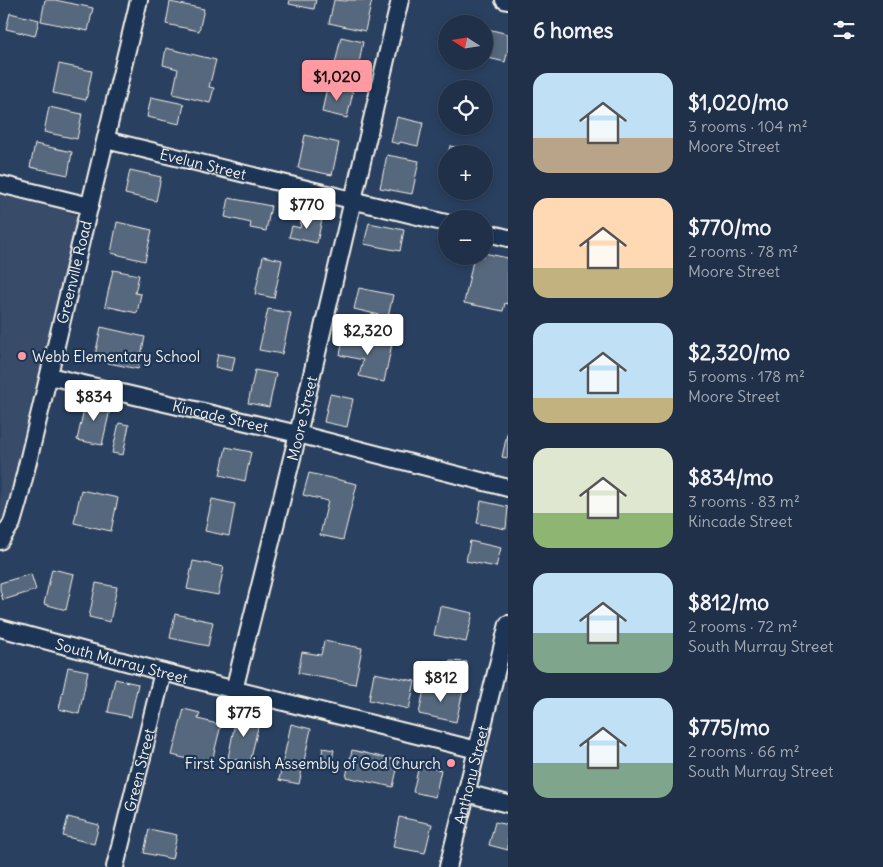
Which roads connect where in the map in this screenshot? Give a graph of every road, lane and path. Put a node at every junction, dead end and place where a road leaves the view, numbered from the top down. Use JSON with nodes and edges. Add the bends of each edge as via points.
{"nodes":[{"id":1,"x":139,"y":0,"type":"edge"},
{"id":2,"x":400,"y":0,"type":"edge"},
{"id":3,"x":504,"y":0,"type":"edge"},
{"id":4,"x":508,"y":1,"type":"edge"},
{"id":5,"x":106,"y":140,"type":"junction"},
{"id":6,"x":0,"y":184,"type":"edge"},
{"id":7,"x":353,"y":199,"type":"junction"},
{"id":8,"x":90,"y":206,"type":"junction"},
{"id":9,"x":438,"y":221,"type":"edge"},
{"id":10,"x":493,"y":234,"type":"edge"},
{"id":11,"x":508,"y":238,"type":"edge"},
{"id":12,"x":49,"y":376,"type":"junction"},
{"id":13,"x":298,"y":434,"type":"junction"},
{"id":14,"x":508,"y":488,"type":"edge"},
{"id":15,"x":0,"y":541,"type":"edge"},
{"id":16,"x":508,"y":624,"type":"edge"},
{"id":17,"x":0,"y":628,"type":"edge"},
{"id":18,"x":163,"y":672,"type":"junction"},
{"id":19,"x":234,"y":690,"type":"junction"},
{"id":20,"x":477,"y":750,"type":"junction"},
{"id":21,"x":466,"y":794,"type":"junction"},
{"id":22,"x":508,"y":804,"type":"edge"},
{"id":23,"x":115,"y":867,"type":"edge"},
{"id":24,"x":448,"y":867,"type":"edge"}],
"edges":[{"from":1,"to":5,"type":"street","name":"Greenville Road"},
{"from":2,"to":7,"type":"street","name":"Moore Street"},
{"from":3,"to":4,"type":"street"},
{"from":5,"to":7,"type":"street","name":"Evelyn Street"},
{"from":5,"to":8,"type":"street","name":"Greenville Road"},
{"from":6,"to":8,"type":"street"},
{"from":7,"to":9,"type":"street","name":"Evelyn Street"},
{"from":7,"to":13,"type":"street","name":"Moore Street"},
{"from":8,"to":12,"type":"street","name":"Greenville Road"},
{"from":10,"to":11,"type":"street"},
{"from":12,"to":13,"type":"street","name":"Kincade Street"},
{"from":12,"to":15,"type":"street","name":"Greenville Road","via":[[18,505],[12,523]]},
{"from":13,"to":14,"type":"street","name":"Kincade Street"},
{"from":13,"to":19,"type":"street","name":"Moore Street"},
{"from":16,"to":20,"type":"street","name":"Anthony Street"},
{"from":17,"to":18,"type":"street","name":"South Murray Street"},
{"from":18,"to":19,"type":"street","name":"South Murray Street"},
{"from":18,"to":23,"type":"street","name":"Green Street"},
{"from":19,"to":20,"type":"street","name":"South Murray Street"},
{"from":20,"to":21,"type":"street","name":"Anthony Street"},
{"from":21,"to":22,"type":"street"},
{"from":21,"to":24,"type":"street","name":"Anthony Street"}]}
